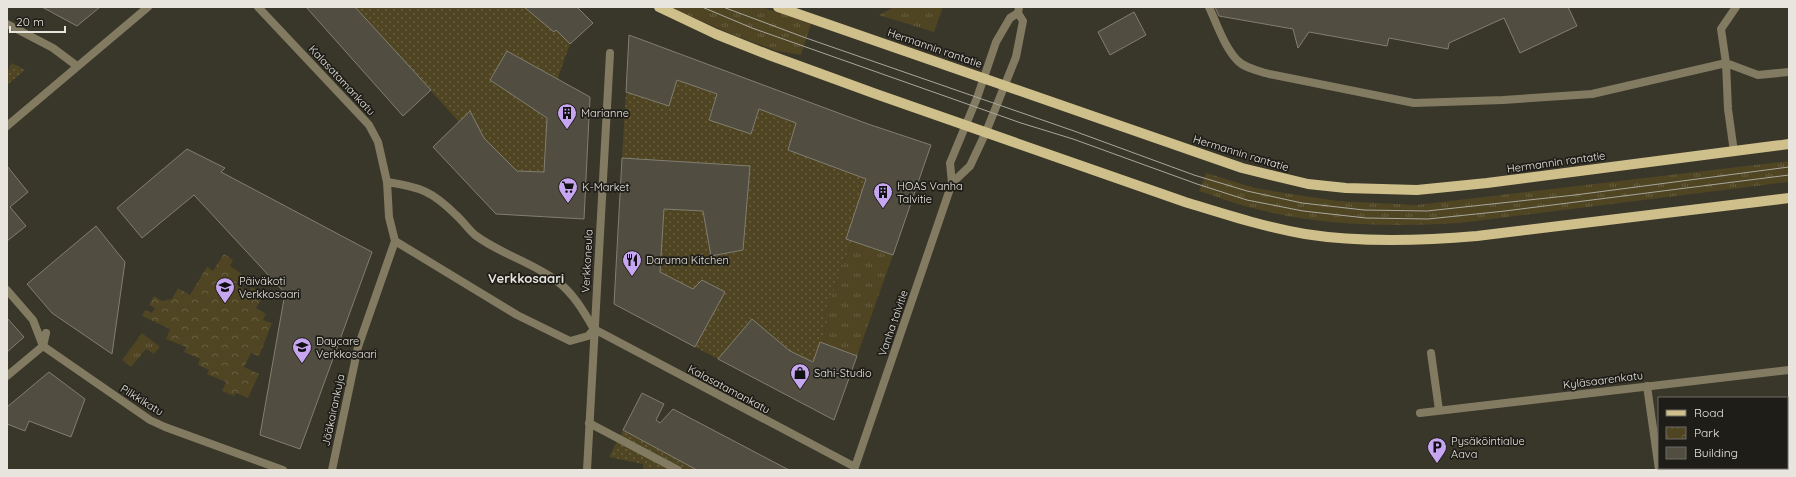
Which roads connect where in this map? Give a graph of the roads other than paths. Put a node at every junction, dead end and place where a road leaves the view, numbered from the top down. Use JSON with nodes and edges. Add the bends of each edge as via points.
{"nodes":[{"id":1,"x":148,"y":7,"type":"edge"},
{"id":2,"x":258,"y":7,"type":"edge"},
{"id":3,"x":659,"y":7,"type":"edge"},
{"id":4,"x":778,"y":7,"type":"edge"},
{"id":5,"x":1209,"y":7,"type":"edge"},
{"id":6,"x":1736,"y":7,"type":"edge"},
{"id":7,"x":1019,"y":10,"type":"edge"},
{"id":8,"x":7,"y":24,"type":"edge"},
{"id":9,"x":610,"y":53,"type":"dead end"},
{"id":10,"x":1726,"y":63,"type":"junction"},
{"id":11,"x":78,"y":66,"type":"junction"},
{"id":12,"x":1789,"y":72,"type":"edge"},
{"id":13,"x":985,"y":78,"type":"junction"},
{"id":14,"x":1004,"y":85,"type":"junction"},
{"id":15,"x":7,"y":126,"type":"edge"},
{"id":16,"x":967,"y":126,"type":"junction"},
{"id":17,"x":986,"y":132,"type":"junction"},
{"id":18,"x":1789,"y":144,"type":"edge"},
{"id":19,"x":1734,"y":152,"type":"junction"},
{"id":20,"x":387,"y":182,"type":"junction"},
{"id":21,"x":952,"y":183,"type":"junction"},
{"id":22,"x":1789,"y":198,"type":"edge"},
{"id":23,"x":395,"y":241,"type":"junction"},
{"id":24,"x":7,"y":290,"type":"edge"},
{"id":25,"x":594,"y":329,"type":"junction"},
{"id":26,"x":46,"y":333,"type":"dead end"},
{"id":27,"x":43,"y":346,"type":"junction"},
{"id":28,"x":1431,"y":353,"type":"dead end"},
{"id":29,"x":1789,"y":370,"type":"edge"},
{"id":30,"x":7,"y":376,"type":"edge"},
{"id":31,"x":1647,"y":386,"type":"junction"},
{"id":32,"x":1439,"y":410,"type":"junction"},
{"id":33,"x":1420,"y":413,"type":"dead end"},
{"id":34,"x":589,"y":423,"type":"junction"},
{"id":35,"x":1658,"y":463,"type":"edge"},
{"id":36,"x":854,"y":469,"type":"edge"},
{"id":37,"x":283,"y":470,"type":"edge"},
{"id":38,"x":332,"y":470,"type":"edge"},
{"id":39,"x":587,"y":470,"type":"edge"},
{"id":40,"x":678,"y":470,"type":"edge"}],
"edges":[{"from":1,"to":11,"type":"street"},
{"from":2,"to":20,"type":"street","name":"Kalasatamankatu","via":[[369,125],[378,142]]},
{"from":3,"to":16,"type":"main road","via":[[769,55]]},
{"from":4,"to":13,"type":"main road","name":"Hermannin rantatie"},
{"from":5,"to":10,"type":"street","via":[[1238,61],[1253,69],[1414,103],[1592,94]]},
{"from":6,"to":10,"type":"street","via":[[1721,29]]},
{"from":7,"to":13,"type":"street","name":"Vanha talvitie","via":[[1010,18],[996,42]]},
{"from":7,"to":14,"type":"street","name":"Vanha talvitie","via":[[1023,21],[1018,49]]},
{"from":8,"to":11,"type":"street","via":[[53,48]]},
{"from":9,"to":25,"type":"street","name":"Verkkoneula"},
{"from":10,"to":12,"type":"street","via":[[1758,75]]},
{"from":10,"to":19,"type":"street","via":[[1728,109]]},
{"from":11,"to":15,"type":"street"},
{"from":13,"to":14,"type":"main road","name":"Hermannin rantatie"},
{"from":13,"to":16,"type":"street","name":"Vanha talvitie"},
{"from":14,"to":17,"type":"street","name":"Vanha talvitie"},
{"from":14,"to":19,"type":"main road","name":"Hermannin rantatie","via":[[1242,168],[1308,184],[1346,188],[1417,190]]},
{"from":16,"to":17,"type":"main road"},
{"from":16,"to":21,"type":"street","name":"Vanha talvitie","via":[[950,163]]},
{"from":17,"to":21,"type":"street","name":"Vanha talvitie","via":[[970,166]]},
{"from":17,"to":22,"type":"main road","via":[[1233,217],[1304,234],[1340,238],[1431,240],[1470,237]]},
{"from":18,"to":19,"type":"main road","name":"Hermannin rantatie"},
{"from":20,"to":23,"type":"street","name":"Kalasatamankatu"},
{"from":20,"to":25,"type":"street","via":[[426,191],[441,201],[475,234],[558,282],[577,301]]},
{"from":21,"to":36,"type":"street","name":"Vanha talvitie"},
{"from":23,"to":25,"type":"street","via":[[517,315],[570,340],[588,336]]},
{"from":23,"to":38,"type":"street","name":"Jääkairankuja","via":[[358,347]]},
{"from":24,"to":27,"type":"street","via":[[33,320]]},
{"from":25,"to":34,"type":"street","name":"Verkkoneula"},
{"from":25,"to":36,"type":"street","name":"Kalasatamankatu"},
{"from":26,"to":27,"type":"street"},
{"from":27,"to":30,"type":"street"},
{"from":27,"to":37,"type":"street","name":"Pilkkikatu","via":[[150,420]]},
{"from":28,"to":32,"type":"street"},
{"from":29,"to":31,"type":"street","name":"Kyläsaarenkatu"},
{"from":31,"to":32,"type":"street","name":"Kyläsaarenkatu"},
{"from":31,"to":35,"type":"street"},
{"from":32,"to":33,"type":"street","name":"Kyläsaarenkatu"},
{"from":34,"to":39,"type":"street","name":"Verkkoneula"},
{"from":34,"to":40,"type":"street"}]}
